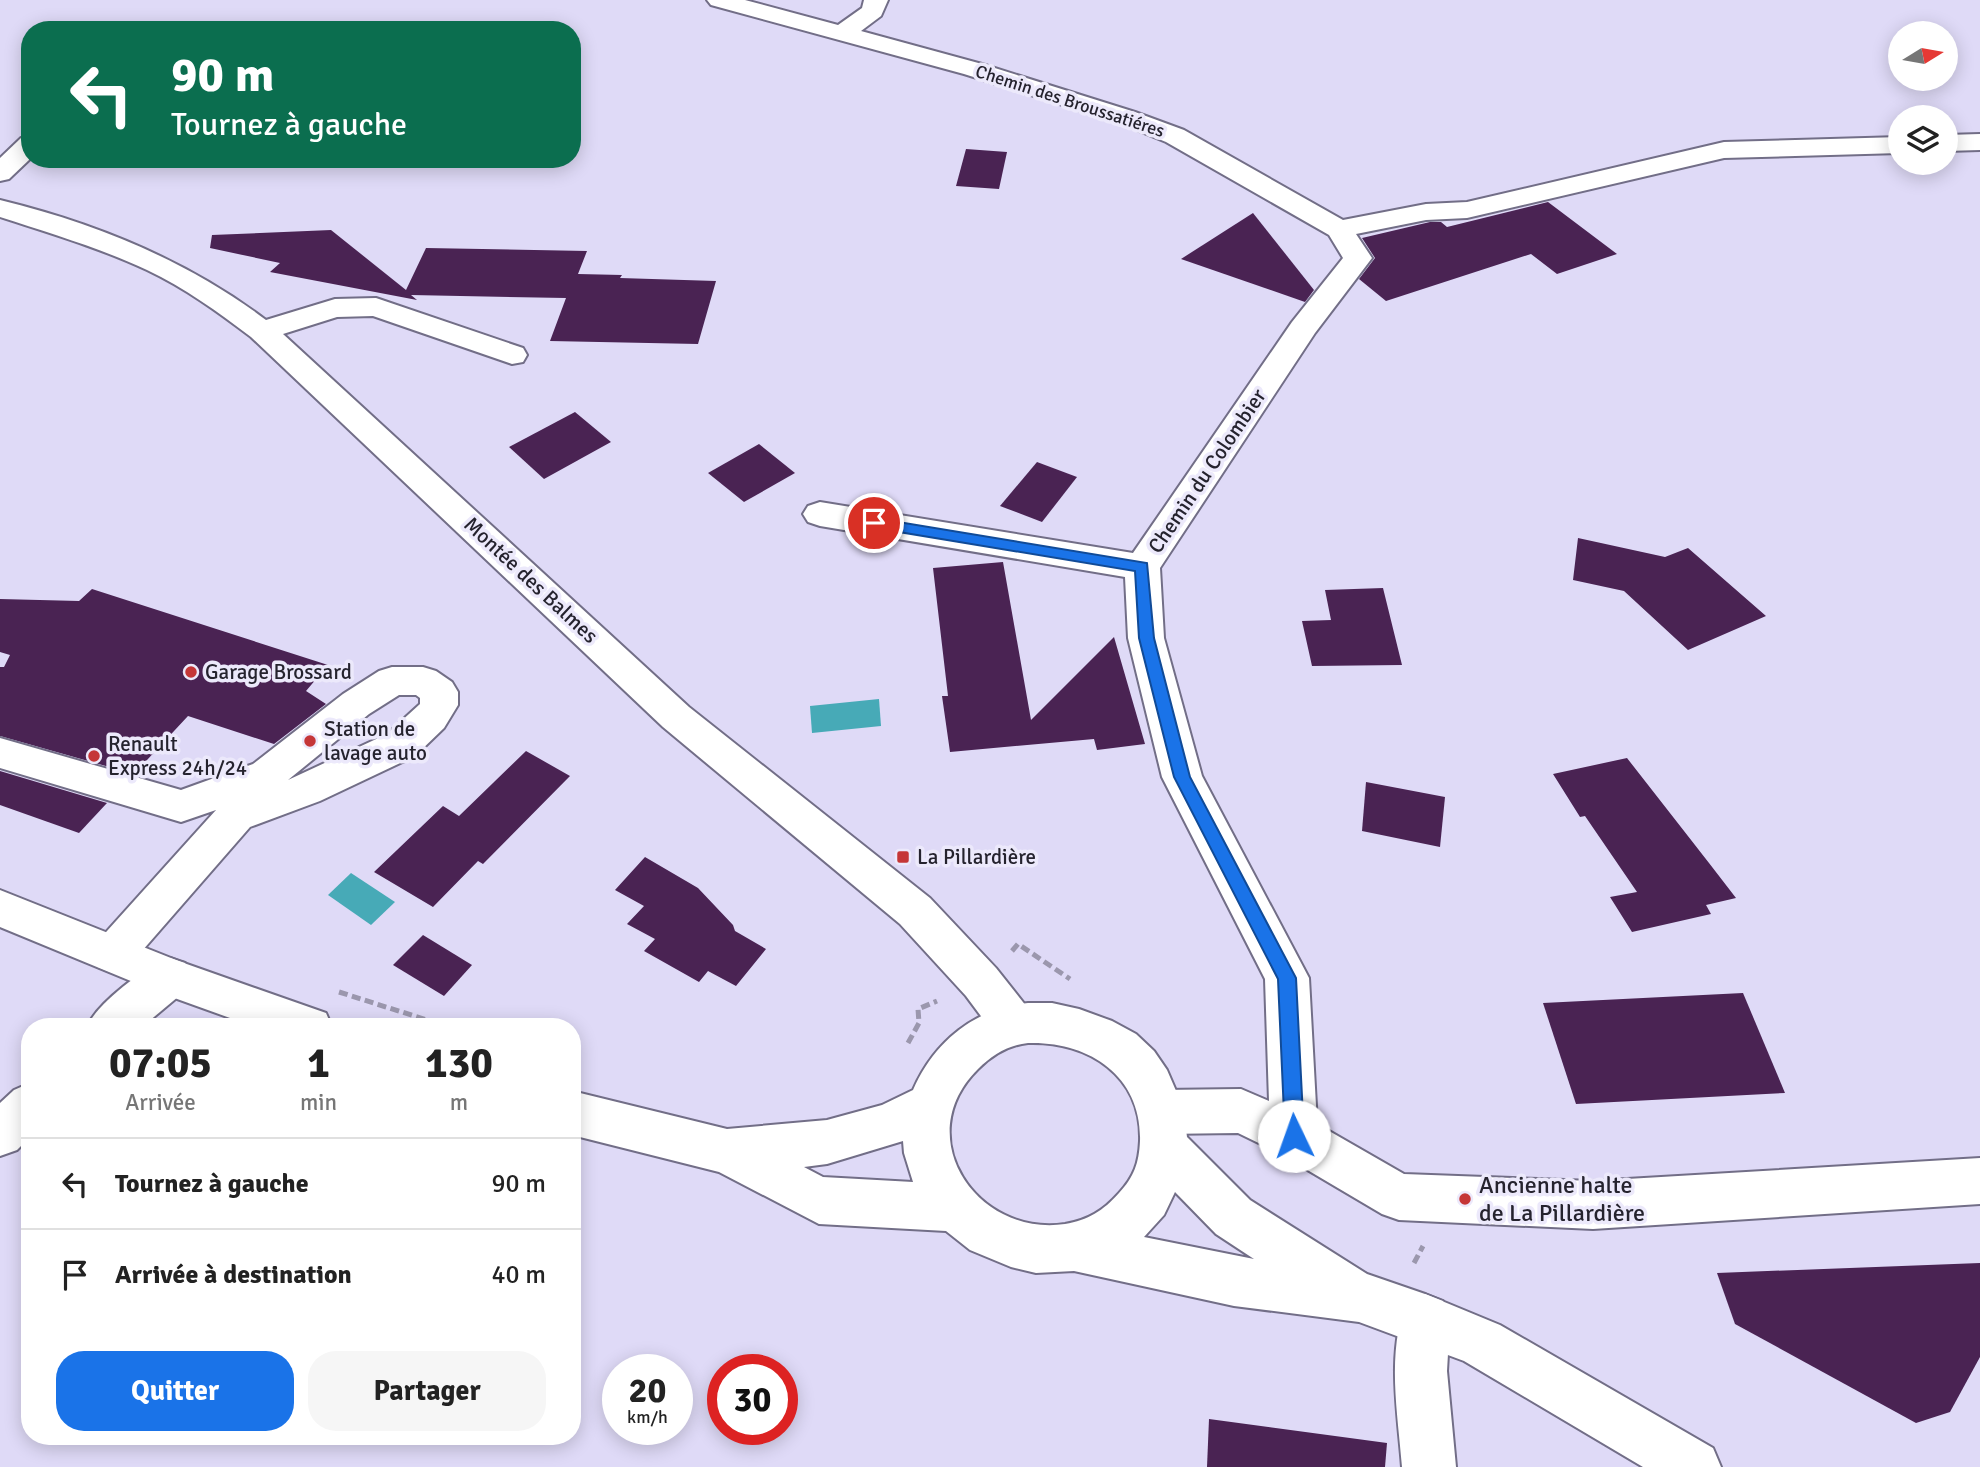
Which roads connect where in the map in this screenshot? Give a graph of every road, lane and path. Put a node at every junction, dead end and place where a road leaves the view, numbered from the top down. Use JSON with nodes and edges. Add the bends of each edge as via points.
{"nodes":[{"id":1,"x":719,"y":0,"type":"edge"},
{"id":2,"x":876,"y":0,"type":"edge"},
{"id":3,"x":844,"y":33,"type":"junction"},
{"id":4,"x":1980,"y":142,"type":"edge"},
{"id":5,"x":1958,"y":143,"type":"edge"},
{"id":6,"x":1888,"y":145,"type":"edge"},
{"id":7,"x":21,"y":153,"type":"edge"},
{"id":8,"x":0,"y":173,"type":"edge"},
{"id":9,"x":0,"y":208,"type":"edge"},
{"id":10,"x":1339,"y":229,"type":"junction"},
{"id":11,"x":262,"y":331,"type":"junction"},
{"id":12,"x":512,"y":355,"type":"dead end"},
{"id":13,"x":820,"y":514,"type":"dead end"},
{"id":14,"x":1142,"y":567,"type":"junction"},
{"id":15,"x":0,"y":753,"type":"edge"},
{"id":16,"x":181,"y":806,"type":"junction"},
{"id":17,"x":193,"y":864,"type":"junction"},
{"id":18,"x":0,"y":908,"type":"edge"},
{"id":19,"x":113,"y":954,"type":"junction"},
{"id":20,"x":170,"y":977,"type":"junction"},
{"id":21,"x":121,"y":1018,"type":"edge"},
{"id":22,"x":285,"y":1018,"type":"edge"},
{"id":23,"x":1014,"y":1025,"type":"junction"},
{"id":24,"x":929,"y":1106,"type":"junction"},
{"id":25,"x":21,"y":1114,"type":"edge"},
{"id":26,"x":581,"y":1115,"type":"edge"},
{"id":27,"x":1164,"y":1130,"type":"junction"},
{"id":28,"x":0,"y":1134,"type":"edge"},
{"id":29,"x":1294,"y":1136,"type":"junction"},
{"id":30,"x":726,"y":1152,"type":"junction"},
{"id":31,"x":1980,"y":1181,"type":"edge"},
{"id":32,"x":954,"y":1208,"type":"junction"},
{"id":33,"x":1074,"y":1247,"type":"junction"},
{"id":34,"x":1359,"y":1297,"type":"junction"},
{"id":35,"x":1425,"y":1319,"type":"junction"},
{"id":36,"x":1429,"y":1467,"type":"edge"},
{"id":37,"x":1694,"y":1467,"type":"edge"}],
"edges":[{"from":1,"to":3,"type":"street","name":"Chemin des Broussatiéres"},
{"from":2,"to":3,"type":"street","via":[[873,11]]},
{"from":3,"to":10,"type":"street","name":"Chemin des Broussatiéres","via":[[973,69],[1175,136]]},
{"from":4,"to":5,"type":"street"},
{"from":6,"to":10,"type":"street","via":[[1724,150],[1467,210],[1426,212]]},
{"from":7,"to":8,"type":"street"},
{"from":9,"to":11,"type":"street","name":"Montée des Balmes","via":[[158,264],[217,297]]},
{"from":10,"to":14,"type":"street","name":"Chemin du Colombier","via":[[1358,258],[1303,328]]},
{"from":11,"to":12,"type":"street","via":[[335,309],[376,307]]},
{"from":11,"to":23,"type":"street","name":"Montée des Balmes","via":[[676,717],[915,911]]},
{"from":13,"to":14,"type":"street"},
{"from":14,"to":29,"type":"street","name":"Chemin du Colombier","via":[[1146,638],[1182,777],[1287,978]]},
{"from":15,"to":16,"type":"street"},
{"from":16,"to":17,"type":"street"},
{"from":16,"to":17,"type":"street","via":[[267,775],[392,681],[422,681],[439,692],[439,705],[431,718],[401,745],[306,790],[236,815]]},
{"from":17,"to":19,"type":"street"},
{"from":18,"to":19,"type":"street"},
{"from":19,"to":20,"type":"street"},
{"from":20,"to":21,"type":"street"},
{"from":20,"to":22,"type":"street"},
{"from":23,"to":24,"type":"street","via":[[985,1036],[960,1054],[941,1078]]},
{"from":23,"to":27,"type":"street","via":[[1052,1023],[1089,1030],[1121,1050],[1147,1078]]},
{"from":24,"to":30,"type":"street","via":[[888,1125],[827,1142]]},
{"from":24,"to":32,"type":"street","via":[[925,1142],[934,1177]]},
{"from":25,"to":28,"type":"street"},
{"from":26,"to":30,"type":"street"},
{"from":27,"to":29,"type":"street","via":[[1241,1111]]},
{"from":27,"to":33,"type":"street","via":[[1157,1182],[1137,1211],[1110,1234]]},
{"from":27,"to":34,"type":"street","via":[[1233,1217]]},
{"from":29,"to":31,"type":"street","via":[[1399,1196],[1593,1205]]},
{"from":30,"to":32,"type":"street","via":[[819,1200]]},
{"from":32,"to":33,"type":"street","via":[[979,1229],[1009,1243],[1041,1250]]},
{"from":33,"to":34,"type":"street","via":[[1234,1281]]},
{"from":34,"to":35,"type":"street"},
{"from":35,"to":36,"type":"street","via":[[1421,1371]]},
{"from":35,"to":37,"type":"street","via":[[1482,1343]]}]}
